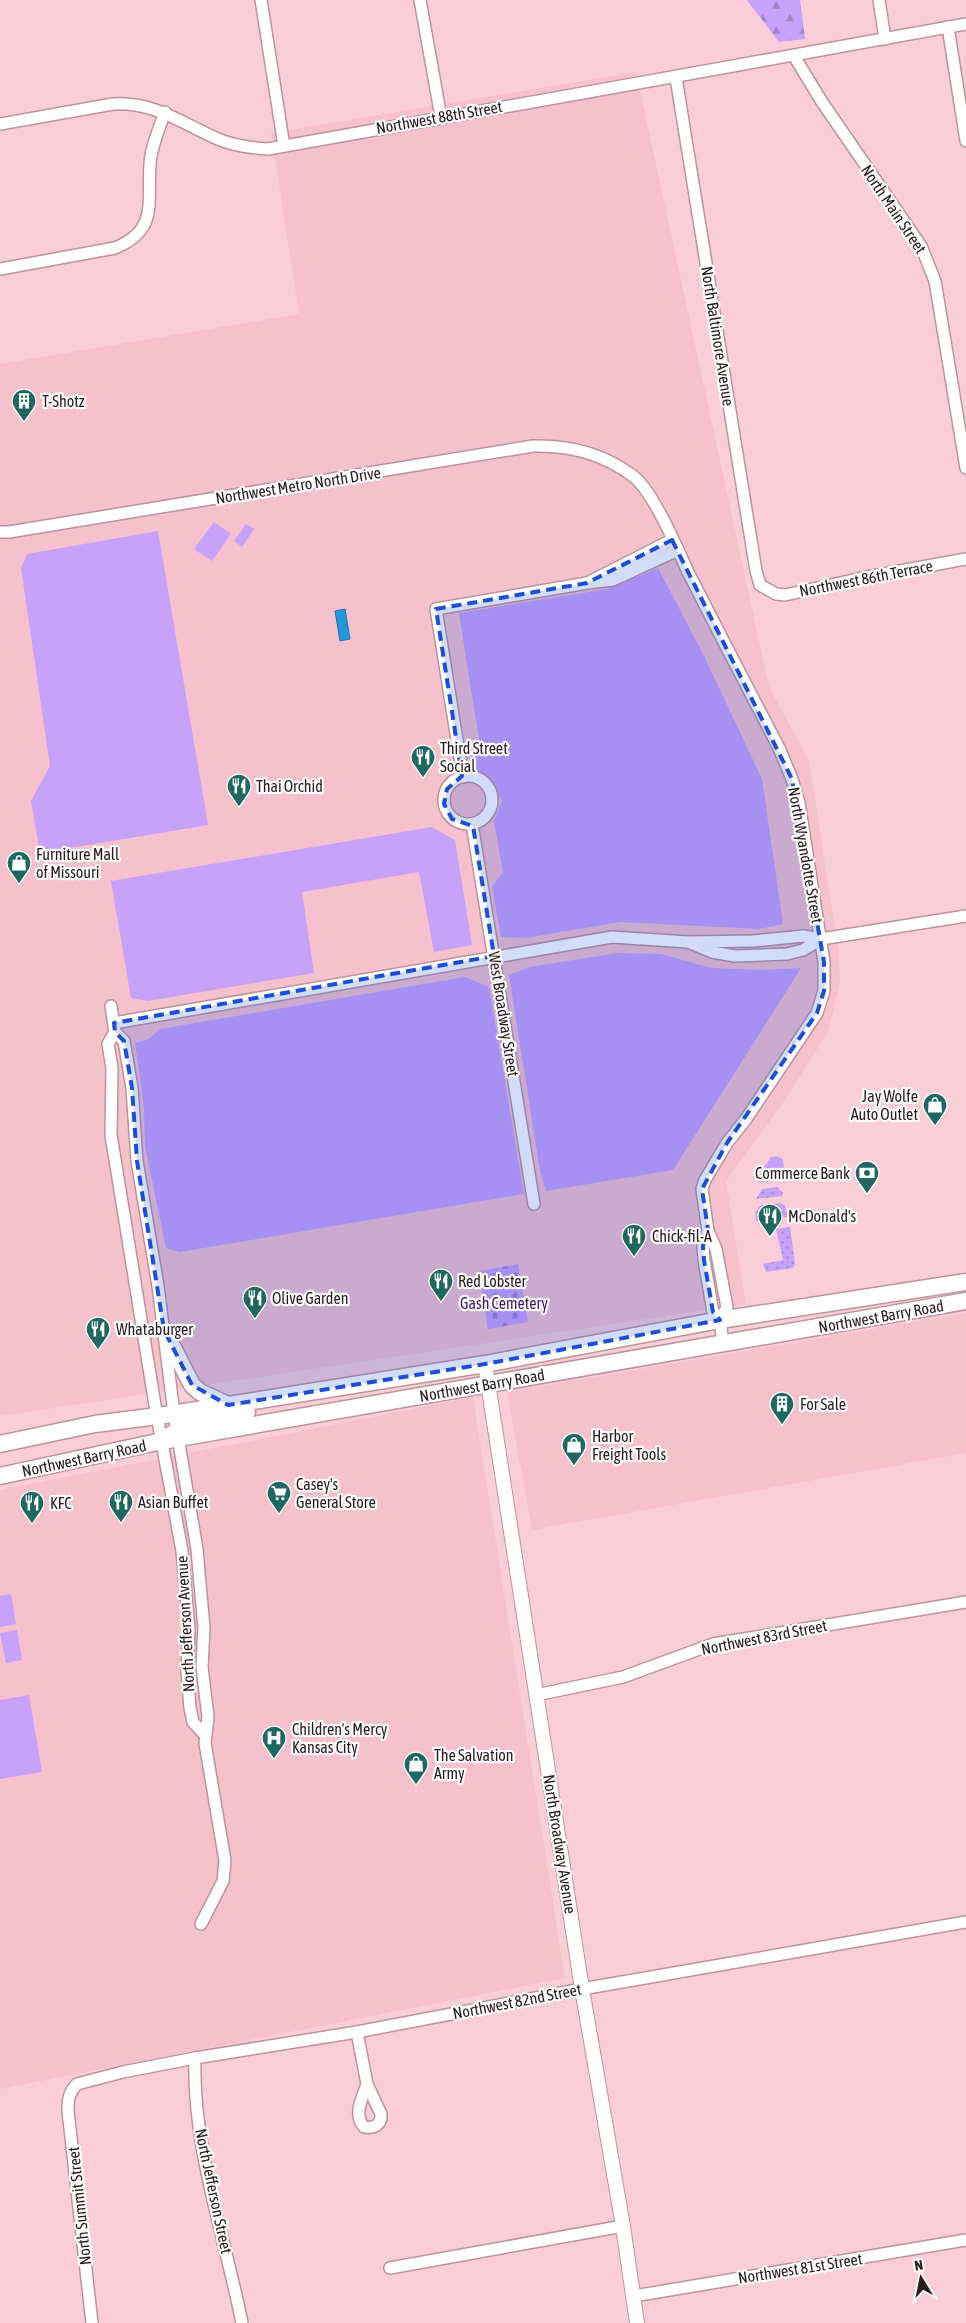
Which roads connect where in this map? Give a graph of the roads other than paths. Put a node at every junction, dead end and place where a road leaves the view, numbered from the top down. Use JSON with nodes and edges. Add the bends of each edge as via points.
{"nodes":[{"id":1,"x":261,"y":0,"type":"edge"},
{"id":2,"x":420,"y":0,"type":"edge"},
{"id":3,"x":879,"y":0,"type":"edge"},
{"id":4,"x":966,"y":24,"type":"edge"},
{"id":5,"x":948,"y":27,"type":"junction"},
{"id":6,"x":885,"y":39,"type":"junction"},
{"id":7,"x":794,"y":56,"type":"junction"},
{"id":8,"x":676,"y":78,"type":"junction"},
{"id":9,"x":165,"y":112,"type":"junction"},
{"id":10,"x":441,"y":117,"type":"junction"},
{"id":11,"x":0,"y":124,"type":"edge"},
{"id":12,"x":966,"y":141,"type":"edge"},
{"id":13,"x":284,"y":146,"type":"junction"},
{"id":14,"x":0,"y":269,"type":"edge"},
{"id":15,"x":586,"y":451,"type":"joint"},
{"id":16,"x":966,"y":468,"type":"edge"},
{"id":17,"x":3,"y":534,"type":"edge"},
{"id":18,"x":672,"y":540,"type":"junction"},
{"id":19,"x":678,"y":550,"type":"junction"},
{"id":20,"x":966,"y":559,"type":"edge"},
{"id":21,"x":587,"y":583,"type":"junction"},
{"id":22,"x":767,"y":591,"type":"joint"},
{"id":23,"x":463,"y":777,"type":"junction"},
{"id":24,"x":472,"y":824,"type":"junction"},
{"id":25,"x":966,"y":916,"type":"edge"},
{"id":26,"x":821,"y":939,"type":"junction"},
{"id":27,"x":494,"y":956,"type":"junction"},
{"id":28,"x":111,"y":1006,"type":"dead end"},
{"id":29,"x":114,"y":1028,"type":"junction"},
{"id":30,"x":534,"y":1204,"type":"dead end"},
{"id":31,"x":966,"y":1282,"type":"edge"},
{"id":32,"x":966,"y":1301,"type":"edge"},
{"id":33,"x":720,"y":1320,"type":"junction"},
{"id":34,"x":164,"y":1330,"type":"junction"},
{"id":35,"x":723,"y":1343,"type":"junction"},
{"id":36,"x":485,"y":1364,"type":"junction"},
{"id":37,"x":488,"y":1383,"type":"junction"},
{"id":38,"x":286,"y":1395,"type":"junction"},
{"id":39,"x":228,"y":1405,"type":"junction"},
{"id":40,"x":158,"y":1416,"type":"junction"},
{"id":41,"x":173,"y":1431,"type":"junction"},
{"id":42,"x":0,"y":1444,"type":"edge"},
{"id":43,"x":0,"y":1476,"type":"edge"},
{"id":44,"x":966,"y":1602,"type":"edge"},
{"id":45,"x":536,"y":1695,"type":"junction"},
{"id":46,"x":205,"y":1735,"type":"junction"},
{"id":47,"x":966,"y":1922,"type":"edge"},
{"id":48,"x":201,"y":1924,"type":"dead end"},
{"id":49,"x":582,"y":1989,"type":"junction"},
{"id":50,"x":357,"y":2032,"type":"junction"},
{"id":51,"x":195,"y":2058,"type":"junction"},
{"id":52,"x":367,"y":2084,"type":"dead end"},
{"id":53,"x":72,"y":2090,"type":"joint"},
{"id":54,"x":624,"y":2226,"type":"junction"},
{"id":55,"x":966,"y":2240,"type":"edge"},
{"id":56,"x":390,"y":2268,"type":"dead end"},
{"id":57,"x":634,"y":2296,"type":"junction"},
{"id":58,"x":92,"y":2323,"type":"edge"},
{"id":59,"x":242,"y":2323,"type":"edge"},
{"id":60,"x":637,"y":2323,"type":"edge"}],
"edges":[{"from":1,"to":13,"type":"street"},
{"from":2,"to":10,"type":"street"},
{"from":3,"to":6,"type":"street"},
{"from":4,"to":5,"type":"street","name":"Northwest 88th Street"},
{"from":5,"to":6,"type":"street","name":"Northwest 88th Street"},
{"from":5,"to":12,"type":"street"},
{"from":6,"to":7,"type":"street","name":"Northwest 88th Street"},
{"from":7,"to":8,"type":"street","name":"Northwest 88th Street"},
{"from":7,"to":16,"type":"street","name":"North Main Street","via":[[921,246],[930,266]]},
{"from":8,"to":10,"type":"street","name":"Northwest 88th Street"},
{"from":8,"to":22,"type":"street","name":"North Baltimore Avenue","via":[[756,571],[760,585]]},
{"from":9,"to":11,"type":"street","name":"Northwest 88th Street","via":[[143,105],[113,104]]},
{"from":9,"to":13,"type":"street","name":"Northwest 88th Street","via":[[233,145],[268,149]]},
{"from":9,"to":14,"type":"street","via":[[150,164],[149,215],[143,227],[126,244],[89,254]]},
{"from":10,"to":13,"type":"street","name":"Northwest 88th Street"},
{"from":15,"to":17,"type":"street","name":"Northwest Metro North Drive","via":[[559,446],[506,449]]},
{"from":15,"to":18,"type":"street","name":"North Wyandotte Street","via":[[635,477]]},
{"from":18,"to":19,"type":"street","name":"North Wyandotte Street"},
{"from":18,"to":21,"type":"street"},
{"from":19,"to":21,"type":"street","via":[[613,580]]},
{"from":19,"to":26,"type":"street","name":"North Wyandotte Street","via":[[792,778]]},
{"from":20,"to":22,"type":"street","name":"Northwest 86th Terrace","via":[[785,595]]},
{"from":21,"to":23,"type":"street","via":[[436,609]]},
{"from":23,"to":24,"type":"street","via":[[446,789],[444,804],[456,822]]},
{"from":23,"to":24,"type":"street","via":[[481,780],[492,796],[488,814]]},
{"from":24,"to":27,"type":"street","name":"West Broadway Street"},
{"from":25,"to":26,"type":"street"},
{"from":26,"to":27,"type":"street","via":[[803,936],[688,942],[612,937]]},
{"from":26,"to":33,"type":"street","name":"North Wyandotte Street","via":[[824,991],[817,1013],[727,1143],[702,1189],[726,1307]]},
{"from":27,"to":29,"type":"street"},
{"from":27,"to":30,"type":"street","name":"West Broadway Street"},
{"from":28,"to":29,"type":"street"},
{"from":29,"to":34,"type":"street","name":"North Jefferson Avenue","via":[[124,1041],[137,1161]]},
{"from":29,"to":40,"type":"street","name":"North Jefferson Avenue","via":[[108,1044],[112,1068],[111,1135]]},
{"from":31,"to":33,"type":"main road","name":"Northwest Barry Road"},
{"from":32,"to":35,"type":"main road","name":"Northwest Barry Road"},
{"from":33,"to":35,"type":"street","name":"North Wyandotte Street"},
{"from":33,"to":36,"type":"main road","name":"Northwest Barry Road"},
{"from":34,"to":39,"type":"main road","via":[[192,1385]]},
{"from":34,"to":41,"type":"street","name":"North Jefferson Avenue"},
{"from":35,"to":37,"type":"main road","name":"Northwest Barry Road"},
{"from":36,"to":37,"type":"street","name":"North Broadway Avenue"},
{"from":36,"to":38,"type":"main road","name":"Northwest Barry Road"},
{"from":37,"to":41,"type":"main road","name":"Northwest Barry Road"},
{"from":37,"to":45,"type":"street","name":"North Broadway Avenue"},
{"from":38,"to":39,"type":"main road","name":"Northwest Barry Road"},
{"from":38,"to":41,"type":"main road","via":[[265,1407]]},
{"from":39,"to":41,"type":"main road","name":"Northwest Barry Road"},
{"from":40,"to":41,"type":"main road","name":"Northwest Barry Road"},
{"from":40,"to":41,"type":"street","name":"North Jefferson Avenue"},
{"from":40,"to":42,"type":"main road","name":"Northwest Barry Road","via":[[95,1424]]},
{"from":41,"to":43,"type":"main road","name":"Northwest Barry Road"},
{"from":41,"to":46,"type":"street","name":"North Jefferson Avenue","via":[[197,1549],[204,1628],[202,1667],[208,1717]]},
{"from":41,"to":46,"type":"street","name":"North Jefferson Avenue","via":[[186,1582],[190,1708],[193,1722]]},
{"from":44,"to":45,"type":"street","name":"Northwest 83rd Street","via":[[713,1644],[623,1677]]},
{"from":45,"to":49,"type":"street","name":"North Broadway Avenue"},
{"from":46,"to":48,"type":"street","name":"North Jefferson Avenue","via":[[225,1861],[223,1881]]},
{"from":47,"to":49,"type":"street","name":"Northwest 82nd Street"},
{"from":49,"to":50,"type":"street","name":"Northwest 82nd Street"},
{"from":49,"to":54,"type":"street","name":"North Broadway Avenue"},
{"from":50,"to":51,"type":"street","name":"Northwest 82nd Street"},
{"from":50,"to":52,"type":"street"},
{"from":51,"to":53,"type":"street","name":"Northwest 82nd Street","via":[[87,2080]]},
{"from":51,"to":59,"type":"street","name":"North Jefferson Street","via":[[194,2091],[206,2162]]},
{"from":53,"to":58,"type":"street","name":"North Summit Street","via":[[68,2110]]},
{"from":54,"to":56,"type":"street"},
{"from":54,"to":57,"type":"street","name":"North Broadway Avenue"},
{"from":55,"to":57,"type":"street","name":"Northwest 81st Street"},
{"from":57,"to":60,"type":"street","name":"North Broadway Avenue"}]}
